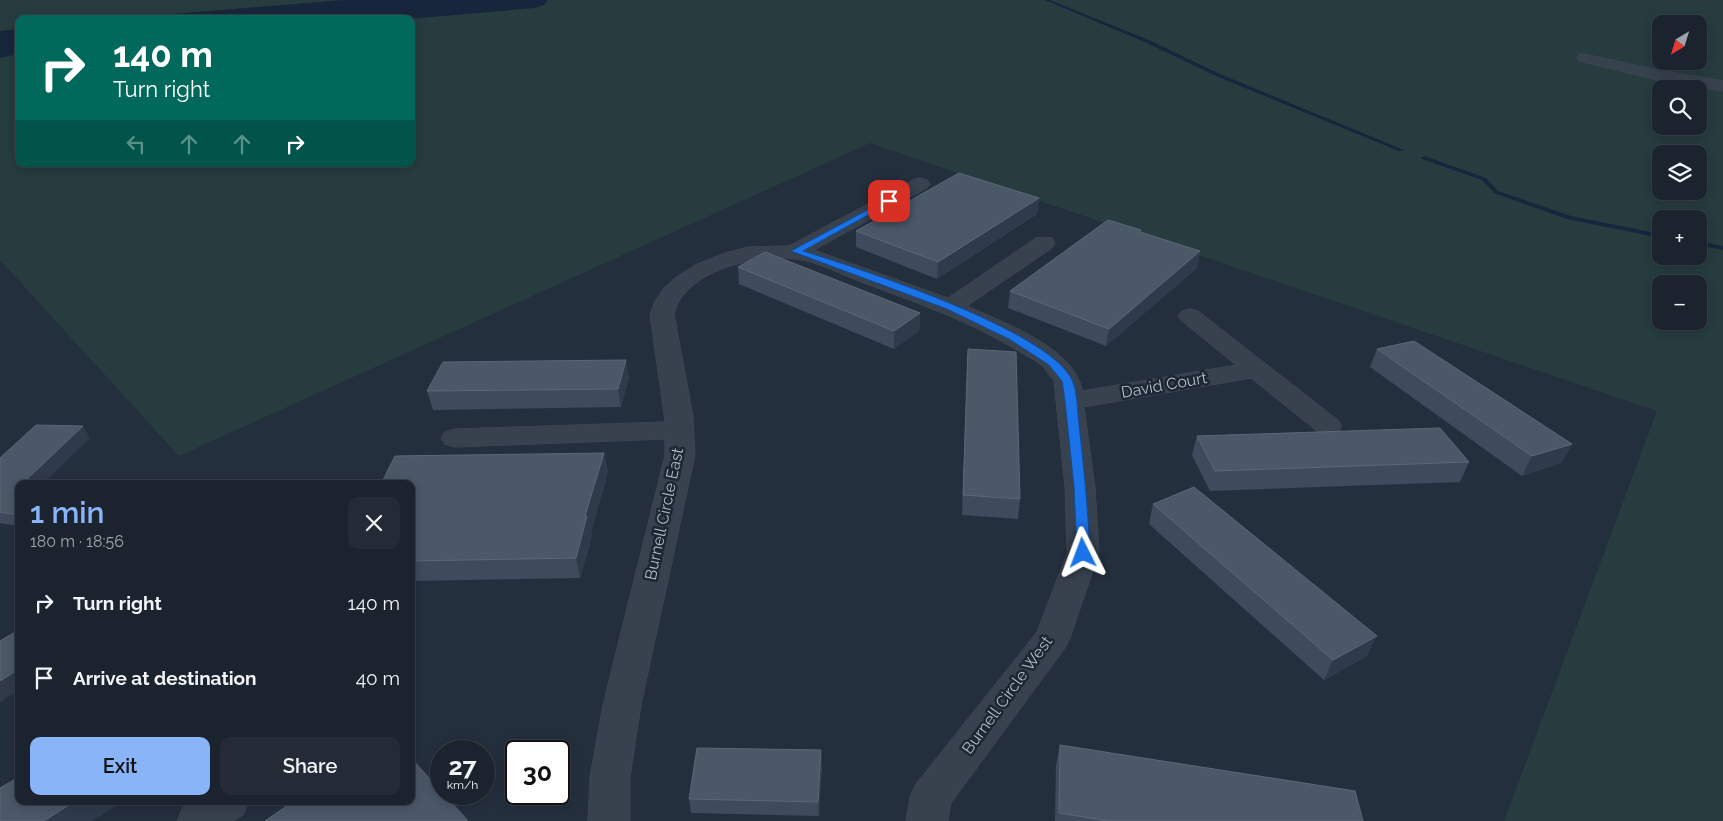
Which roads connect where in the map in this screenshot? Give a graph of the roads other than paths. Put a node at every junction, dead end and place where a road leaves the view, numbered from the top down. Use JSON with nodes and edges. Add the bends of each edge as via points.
{"nodes":[{"id":1,"x":1584,"y":58,"type":"dead end"},
{"id":2,"x":1723,"y":86,"type":"edge"},
{"id":3,"x":920,"y":184,"type":"dead end"},
{"id":4,"x":1044,"y":243,"type":"dead end"},
{"id":5,"x":785,"y":251,"type":"junction"},
{"id":6,"x":950,"y":307,"type":"junction"},
{"id":7,"x":1190,"y":316,"type":"dead end"},
{"id":8,"x":1258,"y":370,"type":"junction"},
{"id":9,"x":1071,"y":401,"type":"junction"},
{"id":10,"x":1328,"y":426,"type":"dead end"},
{"id":11,"x":680,"y":430,"type":"junction"},
{"id":12,"x":456,"y":438,"type":"dead end"},
{"id":13,"x":222,"y":805,"type":"edge"},
{"id":14,"x":198,"y":821,"type":"edge"},
{"id":15,"x":609,"y":821,"type":"edge"},
{"id":16,"x":927,"y":821,"type":"edge"}],
"edges":[{"from":1,"to":2,"type":"street","via":[[1658,76]]},
{"from":3,"to":5,"type":"street"},
{"from":4,"to":6,"type":"street"},
{"from":5,"to":6,"type":"street","name":"Burnell Circle West","via":[[855,271]]},
{"from":5,"to":11,"type":"street","name":"Burnell Circle East","via":[[730,257],[706,266],[673,290],[664,302],[662,314]]},
{"from":6,"to":9,"type":"street","name":"Burnell Circle West","via":[[1013,337],[1053,362],[1067,381]]},
{"from":7,"to":8,"type":"street"},
{"from":8,"to":9,"type":"street","name":"David Court"},
{"from":8,"to":10,"type":"street"},
{"from":9,"to":16,"type":"street","name":"Burnell Circle West","via":[[1083,553],[1052,638],[931,797]]},
{"from":11,"to":12,"type":"street"},
{"from":11,"to":15,"type":"street","name":"Burnell Circle East","via":[[680,455],[622,705],[610,777]]},
{"from":13,"to":14,"type":"street"}]}
